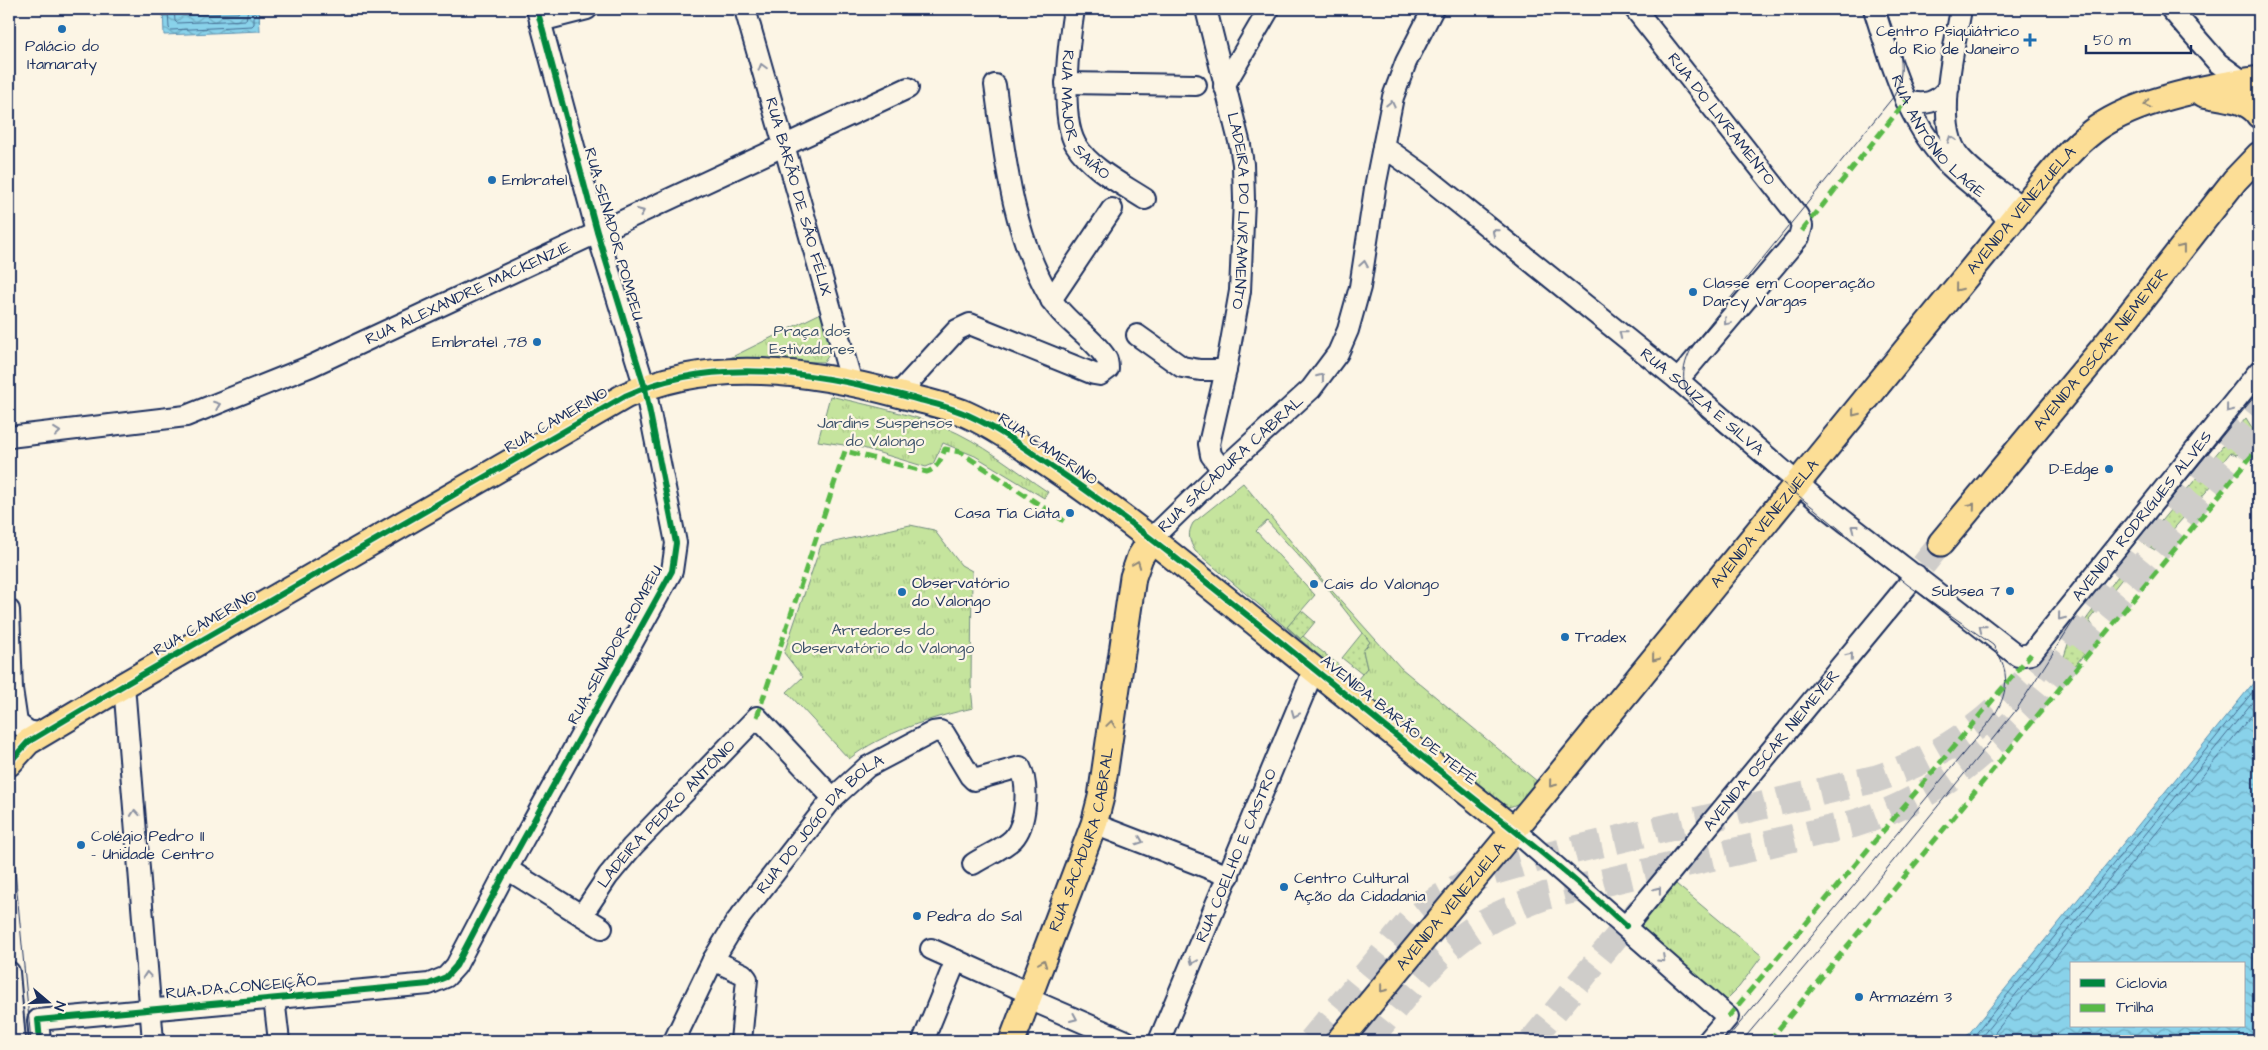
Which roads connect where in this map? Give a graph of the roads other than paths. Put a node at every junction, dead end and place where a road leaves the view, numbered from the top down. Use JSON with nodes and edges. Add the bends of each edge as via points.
{"nodes":[{"id":1,"x":587,"y":9,"type":"edge"},
{"id":2,"x":746,"y":9,"type":"edge"},
{"id":3,"x":1074,"y":9,"type":"edge"},
{"id":4,"x":1206,"y":9,"type":"edge"},
{"id":5,"x":1269,"y":9,"type":"edge"},
{"id":6,"x":1433,"y":9,"type":"edge"},
{"id":7,"x":1635,"y":9,"type":"edge"},
{"id":8,"x":1874,"y":9,"type":"edge"},
{"id":9,"x":1961,"y":9,"type":"edge"},
{"id":10,"x":2171,"y":9,"type":"edge"},
{"id":11,"x":539,"y":15,"type":"edge"},
{"id":12,"x":1066,"y":83,"type":"junction"},
{"id":13,"x":2253,"y":84,"type":"edge"},
{"id":14,"x":995,"y":85,"type":"dead end"},
{"id":15,"x":1196,"y":85,"type":"dead end"},
{"id":16,"x":1224,"y":86,"type":"junction"},
{"id":17,"x":1949,"y":87,"type":"junction"},
{"id":18,"x":908,"y":88,"type":"dead end"},
{"id":19,"x":2194,"y":92,"type":"junction"},
{"id":20,"x":1906,"y":101,"type":"junction"},
{"id":21,"x":2259,"y":115,"type":"edge"},
{"id":22,"x":2259,"y":131,"type":"edge"},
{"id":23,"x":786,"y":146,"type":"junction"},
{"id":24,"x":1383,"y":146,"type":"junction"},
{"id":25,"x":2259,"y":155,"type":"edge"},
{"id":26,"x":2236,"y":180,"type":"junction"},
{"id":27,"x":1145,"y":199,"type":"dead end"},
{"id":28,"x":1112,"y":209,"type":"dead end"},
{"id":29,"x":2016,"y":216,"type":"junction"},
{"id":30,"x":597,"y":232,"type":"junction"},
{"id":31,"x":1051,"y":300,"type":"junction"},
{"id":32,"x":1137,"y":335,"type":"dead end"},
{"id":33,"x":1226,"y":370,"type":"junction"},
{"id":34,"x":2259,"y":371,"type":"edge"},
{"id":35,"x":1678,"y":380,"type":"junction"},
{"id":36,"x":852,"y":383,"type":"junction"},
{"id":37,"x":645,"y":388,"type":"junction"},
{"id":38,"x":898,"y":394,"type":"junction"},
{"id":39,"x":9,"y":437,"type":"edge"},
{"id":40,"x":1222,"y":470,"type":"junction"},
{"id":41,"x":1798,"y":483,"type":"junction"},
{"id":42,"x":1152,"y":538,"type":"junction"},
{"id":43,"x":1941,"y":543,"type":"tunnel mouth"},
{"id":44,"x":1916,"y":575,"type":"junction"},
{"id":45,"x":9,"y":610,"type":"edge"},
{"id":46,"x":2021,"y":656,"type":"joint"},
{"id":47,"x":1314,"y":669,"type":"junction"},
{"id":48,"x":124,"y":685,"type":"junction"},
{"id":49,"x":43,"y":734,"type":"junction"},
{"id":50,"x":9,"y":763,"type":"edge"},
{"id":51,"x":833,"y":798,"type":"junction"},
{"id":52,"x":1094,"y":824,"type":"junction"},
{"id":53,"x":1514,"y":830,"type":"junction"},
{"id":54,"x":973,"y":864,"type":"dead end"},
{"id":55,"x":507,"y":868,"type":"junction"},
{"id":56,"x":1230,"y":876,"type":"junction"},
{"id":57,"x":582,"y":915,"type":"junction"},
{"id":58,"x":1626,"y":926,"type":"junction"},
{"id":59,"x":602,"y":928,"type":"dead end"},
{"id":60,"x":931,"y":949,"type":"dead end"},
{"id":61,"x":713,"y":960,"type":"junction"},
{"id":62,"x":956,"y":960,"type":"junction"},
{"id":63,"x":9,"y":972,"type":"edge"},
{"id":64,"x":446,"y":977,"type":"joint"},
{"id":65,"x":1030,"y":996,"type":"junction"},
{"id":66,"x":274,"y":998,"type":"junction"},
{"id":67,"x":150,"y":1009,"type":"junction"},
{"id":68,"x":11,"y":1021,"type":"edge"},
{"id":69,"x":15,"y":1041,"type":"edge"},
{"id":70,"x":40,"y":1041,"type":"edge"},
{"id":71,"x":153,"y":1041,"type":"edge"},
{"id":72,"x":279,"y":1041,"type":"edge"},
{"id":73,"x":674,"y":1041,"type":"edge"},
{"id":74,"x":741,"y":1041,"type":"edge"},
{"id":75,"x":923,"y":1041,"type":"edge"},
{"id":76,"x":1012,"y":1041,"type":"edge"},
{"id":77,"x":1126,"y":1041,"type":"edge"},
{"id":78,"x":1159,"y":1041,"type":"edge"},
{"id":79,"x":1339,"y":1041,"type":"edge"},
{"id":80,"x":1708,"y":1041,"type":"edge"}],
"edges":[{"from":1,"to":11,"type":"street"},
{"from":23,"to":2,"type":"street","name":"RUA BARÃO DE SÃO FÉLIX","one_way":true},
{"from":3,"to":12,"type":"street","name":"RUA MAJOR SAIÃO"},
{"from":4,"to":16,"type":"street","name":"LADEIRA DO LIVRAMENTO"},
{"from":5,"to":16,"type":"street"},
{"from":24,"to":6,"type":"street","name":"RUA SACADURA CABRAL","one_way":true,"via":[[1393,97],[1406,62]]},
{"from":7,"to":35,"type":"street","name":"RUA DO LIVRAMENTO","one_way":true,"via":[[1800,223],[1799,237]]},
{"from":8,"to":20,"type":"street","name":"RUA ANTÔNIO LAGE","via":[[1892,69]]},
{"from":9,"to":17,"type":"street","name":"RUA ANTÔNIO LAGE"},
{"from":10,"to":13,"type":"street","via":[[2205,50]]},
{"from":11,"to":30,"type":"street","name":"RUA SENADOR POMPEU"},
{"from":12,"to":15,"type":"street"},
{"from":12,"to":27,"type":"street","name":"RUA MAJOR SAIÃO","via":[[1070,128],[1076,144],[1094,165]]},
{"from":13,"to":19,"type":"main road","name":"AVENIDA VENEZUELA"},
{"from":14,"to":31,"type":"street","via":[[1007,180],[1017,221]]},
{"from":16,"to":33,"type":"street","name":"LADEIRA DO LIVRAMENTO","via":[[1240,145],[1244,200],[1240,291]]},
{"from":17,"to":20,"type":"street","via":[[1936,101],[1921,104]]},
{"from":29,"to":17,"type":"street","name":"RUA ANTÔNIO LAGE","one_way":true,"via":[[1994,188],[1956,152],[1947,127]]},
{"from":18,"to":23,"type":"street","name":"RUA ALEXANDRE MACKENZIE"},
{"from":19,"to":21,"type":"main road","via":[[2245,103]]},
{"from":19,"to":29,"type":"main road","name":"AVENIDA VENEZUELA","one_way":true,"via":[[2138,106],[2106,122],[2079,143]]},
{"from":20,"to":29,"type":"street","name":"RUA ANTÔNIO LAGE","via":[[1934,148],[1998,207]]},
{"from":22,"to":26,"type":"main road"},
{"from":30,"to":23,"type":"street","name":"RUA ALEXANDRE MACKENZIE","one_way":true},
{"from":23,"to":36,"type":"street","name":"RUA BARÃO DE SÃO FÉLIX"},
{"from":35,"to":24,"type":"street","name":"RUA SOUZA E SILVA","one_way":true,"via":[[1425,176]]},
{"from":40,"to":24,"type":"street","name":"RUA SACADURA CABRAL","one_way":true,"via":[[1311,389],[1338,353],[1360,287]]},
{"from":25,"to":26,"type":"main road","name":"AVENIDA OSCAR NIEMEYER"},
{"from":43,"to":26,"type":"main road","name":"AVENIDA OSCAR NIEMEYER","one_way":true},
{"from":28,"to":31,"type":"street"},
{"from":29,"to":41,"type":"main road","name":"AVENIDA VENEZUELA","one_way":true},
{"from":30,"to":37,"type":"street","name":"RUA SENADOR POMPEU"},
{"from":39,"to":30,"type":"street","name":"RUA ALEXANDRE MACKENZIE","one_way":true,"via":[[186,416],[311,366]]},
{"from":31,"to":38,"type":"street","via":[[1106,357],[1108,369],[1094,374],[970,324],[957,330]]},
{"from":32,"to":33,"type":"street","via":[[1182,367]]},
{"from":33,"to":40,"type":"street","name":"LADEIRA DO LIVRAMENTO","via":[[1209,444],[1211,455]]},
{"from":34,"to":46,"type":"street","name":"AVENIDA RODRIGUES ALVES","one_way":true,"via":[[2031,654]]},
{"from":35,"to":41,"type":"street","name":"RUA SOUZA E SILVA"},
{"from":36,"to":37,"type":"main road","name":"RUA CAMERINO","via":[[802,375],[739,372],[684,376]]},
{"from":36,"to":38,"type":"main road","name":"RUA CAMERINO"},
{"from":37,"to":48,"type":"main road","name":"RUA CAMERINO","via":[[609,405]]},
{"from":37,"to":55,"type":"street","name":"RUA SENADOR POMPEU","via":[[676,543],[672,571]]},
{"from":38,"to":42,"type":"main road","name":"RUA CAMERINO","via":[[948,407],[986,424]]},
{"from":40,"to":42,"type":"street","name":"RUA SACADURA CABRAL"},
{"from":44,"to":41,"type":"street","name":"RUA SOUZA E SILVA","one_way":true},
{"from":41,"to":53,"type":"main road","name":"AVENIDA VENEZUELA","one_way":true},
{"from":42,"to":47,"type":"main road","name":"AVENIDA BARÃO DE TEFÉ"},
{"from":52,"to":42,"type":"main road","name":"RUA SACADURA CABRAL","one_way":true,"via":[[1101,797],[1133,577]]},
{"from":46,"to":44,"type":"street","name":"RUA SOUZA E SILVA","one_way":true,"via":[[2014,654]]},
{"from":58,"to":44,"type":"street","name":"AVENIDA OSCAR NIEMEYER","one_way":true},
{"from":45,"to":49,"type":"street","via":[[12,689],[17,723],[28,731]]},
{"from":47,"to":53,"type":"main road","name":"AVENIDA BARÃO DE TEFÉ"},
{"from":47,"to":56,"type":"street","name":"RUA COELHO E CASTRO","one_way":true},
{"from":48,"to":49,"type":"main road","name":"RUA CAMERINO"},
{"from":67,"to":48,"type":"street","one_way":true},
{"from":49,"to":50,"type":"main road","name":"RUA CAMERINO","via":[[28,742]]},
{"from":51,"to":54,"type":"street","name":"RUA DO JOGO DA BOLA","via":[[867,767],[936,732],[944,733],[974,780],[1020,767],[1026,792],[1018,833],[1011,841]]},
{"from":51,"to":57,"type":"street","name":"LADEIRA PEDRO ANTÔNIO","via":[[757,717],[632,847]]},
{"from":51,"to":61,"type":"street","name":"RUA DO JOGO DA BOLA","via":[[736,922]]},
{"from":52,"to":56,"type":"street","one_way":true},
{"from":65,"to":52,"type":"main road","name":"RUA SACADURA CABRAL","one_way":true},
{"from":53,"to":58,"type":"street","name":"AVENIDA BARÃO DE TEFÉ"},
{"from":53,"to":79,"type":"main road","name":"AVENIDA VENEZUELA","one_way":true},
{"from":55,"to":57,"type":"street"},
{"from":55,"to":64,"type":"street","name":"RUA SENADOR POMPEU","via":[[456,966]]},
{"from":56,"to":78,"type":"street","name":"RUA COELHO E CASTRO","one_way":true},
{"from":57,"to":59,"type":"street"},
{"from":58,"to":80,"type":"street","name":"AVENIDA BARÃO DE TEFÉ","one_way":true,"via":[[1728,1017]]},
{"from":60,"to":62,"type":"street"},
{"from":61,"to":73,"type":"street","name":"RUA DO JOGO DA BOLA"},
{"from":61,"to":74,"type":"street","via":[[747,979]]},
{"from":62,"to":65,"type":"street"},
{"from":62,"to":75,"type":"street"},
{"from":63,"to":68,"type":"street"},
{"from":64,"to":66,"type":"street","name":"RUA DA CONCEIÇÃO","via":[[429,984]]},
{"from":65,"to":76,"type":"main road","name":"RUA SACADURA CABRAL"},
{"from":65,"to":77,"type":"street","one_way":true},
{"from":66,"to":67,"type":"street","name":"RUA DA CONCEIÇÃO"},
{"from":66,"to":72,"type":"street"},
{"from":67,"to":70,"type":"street","name":"RUA DA CONCEIÇÃO","via":[[38,1020]]},
{"from":67,"to":71,"type":"street"},
{"from":68,"to":69,"type":"street"}]}
